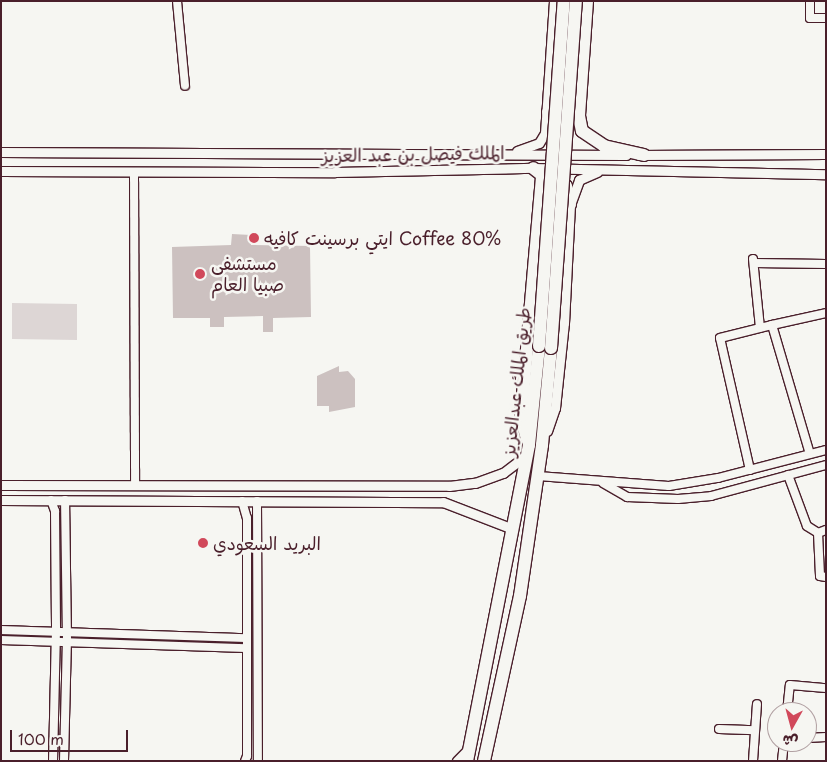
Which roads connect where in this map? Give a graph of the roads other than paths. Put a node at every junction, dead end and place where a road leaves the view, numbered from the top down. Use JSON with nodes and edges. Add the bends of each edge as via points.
{"nodes":[{"id":1,"x":177,"y":1,"type":"edge"},
{"id":2,"x":554,"y":1,"type":"edge"},
{"id":3,"x":564,"y":1,"type":"edge"},
{"id":4,"x":576,"y":1,"type":"edge"},
{"id":5,"x":587,"y":1,"type":"edge"},
{"id":6,"x":810,"y":1,"type":"edge"},
{"id":7,"x":826,"y":18,"type":"edge"},
{"id":8,"x":185,"y":86,"type":"dead end"},
{"id":9,"x":548,"y":112,"type":"junction"},
{"id":10,"x":578,"y":116,"type":"junction"},
{"id":11,"x":1,"y":152,"type":"edge"},
{"id":12,"x":503,"y":154,"type":"junction"},
{"id":13,"x":826,"y":154,"type":"edge"},
{"id":14,"x":644,"y":155,"type":"junction"},
{"id":15,"x":533,"y":168,"type":"junction"},
{"id":16,"x":620,"y":169,"type":"junction"},
{"id":17,"x":1,"y":171,"type":"edge"},
{"id":18,"x":134,"y":172,"type":"junction"},
{"id":19,"x":826,"y":174,"type":"edge"},
{"id":20,"x":540,"y":201,"type":"junction"},
{"id":21,"x":570,"y":205,"type":"junction"},
{"id":22,"x":826,"y":264,"type":"edge"},
{"id":23,"x":826,"y":313,"type":"edge"},
{"id":24,"x":772,"y":325,"type":"junction"},
{"id":25,"x":760,"y":328,"type":"junction"},
{"id":26,"x":545,"y":347,"type":"junction"},
{"id":27,"x":533,"y":448,"type":"junction"},
{"id":28,"x":826,"y":450,"type":"edge"},
{"id":29,"x":810,"y":454,"type":"junction"},
{"id":30,"x":826,"y":465,"type":"edge"},
{"id":31,"x":750,"y":470,"type":"junction"},
{"id":32,"x":788,"y":475,"type":"junction"},
{"id":33,"x":538,"y":476,"type":"junction"},
{"id":34,"x":601,"y":482,"type":"junction"},
{"id":35,"x":1,"y":486,"type":"edge"},
{"id":36,"x":135,"y":486,"type":"junction"},
{"id":37,"x":1,"y":500,"type":"edge"},
{"id":38,"x":51,"y":500,"type":"junction"},
{"id":39,"x":64,"y":500,"type":"junction"},
{"id":40,"x":242,"y":501,"type":"junction"},
{"id":41,"x":257,"y":501,"type":"junction"},
{"id":42,"x":513,"y":529,"type":"junction"},
{"id":43,"x":822,"y":532,"type":"edge"},
{"id":44,"x":826,"y":577,"type":"edge"},
{"id":45,"x":1,"y":630,"type":"edge"},
{"id":46,"x":56,"y":630,"type":"junction"},
{"id":47,"x":66,"y":631,"type":"junction"},
{"id":48,"x":246,"y":638,"type":"junction"},
{"id":49,"x":1,"y":640,"type":"edge"},
{"id":50,"x":56,"y":640,"type":"junction"},
{"id":51,"x":67,"y":640,"type":"junction"},
{"id":52,"x":246,"y":648,"type":"junction"},
{"id":53,"x":826,"y":688,"type":"edge"},
{"id":54,"x":788,"y":702,"type":"edge"},
{"id":55,"x":757,"y":704,"type":"dead end"},
{"id":56,"x":719,"y":729,"type":"dead end"},
{"id":57,"x":755,"y":730,"type":"junction"},
{"id":58,"x":468,"y":755,"type":"edge"},
{"id":59,"x":53,"y":761,"type":"edge"},
{"id":60,"x":64,"y":761,"type":"edge"},
{"id":61,"x":244,"y":761,"type":"edge"},
{"id":62,"x":258,"y":761,"type":"edge"},
{"id":63,"x":457,"y":761,"type":"edge"},
{"id":64,"x":484,"y":761,"type":"edge"},
{"id":65,"x":752,"y":761,"type":"edge"}],
"edges":[{"from":1,"to":8,"type":"street"},
{"from":2,"to":9,"type":"street"},
{"from":3,"to":26,"type":"highway","name":"طريق الملك عبدالعزيز","bridge":true},
{"from":4,"to":26,"type":"highway","name":"طريق الملك عبدالعزيز","bridge":true},
{"from":5,"to":10,"type":"highway"},
{"from":6,"to":7,"type":"street","via":[[810,18]]},
{"from":9,"to":10,"type":"highway","via":[[551,126],[558,131],[574,128]]},
{"from":9,"to":12,"type":"street","via":[[545,133],[539,143]]},
{"from":10,"to":14,"type":"highway","via":[[582,131],[591,139],[604,146]]},
{"from":11,"to":12,"type":"street","name":"الملك فيصل بن عبد العزيز"},
{"from":12,"to":14,"type":"street","name":"الملك فيصل بن عبد العزيز"},
{"from":13,"to":14,"type":"street","name":"الملك فيصل بن عبد العزيز"},
{"from":15,"to":16,"type":"street","name":"الملك فيصل بن عبد العزيز"},
{"from":15,"to":18,"type":"street","name":"الملك فيصل بن عبد العزيز"},
{"from":15,"to":20,"type":"highway","via":[[542,175]]},
{"from":16,"to":19,"type":"street","name":"الملك فيصل بن عبد العزيز"},
{"from":16,"to":21,"type":"street","via":[[589,173],[579,180]]},
{"from":17,"to":18,"type":"street","name":"الملك فيصل بن عبد العزيز"},
{"from":18,"to":36,"type":"street"},
{"from":20,"to":21,"type":"highway","via":[[546,187],[556,183],[566,186]]},
{"from":20,"to":27,"type":"highway","via":[[521,417]]},
{"from":21,"to":27,"type":"street","via":[[564,323],[555,408]]},
{"from":22,"to":25,"type":"street","via":[[753,261]]},
{"from":23,"to":24,"type":"street"},
{"from":24,"to":25,"type":"street"},
{"from":24,"to":29,"type":"street"},
{"from":25,"to":31,"type":"street","via":[[720,338]]},
{"from":26,"to":27,"type":"highway","name":"طريق الملك عبدالعزيز"},
{"from":27,"to":33,"type":"highway","name":"طريق الملك عبدالعزيز"},
{"from":27,"to":36,"type":"street","via":[[503,473],[475,483],[449,486]]},
{"from":27,"to":42,"type":"highway","name":"طريق الملك عبدالعزيز"},
{"from":28,"to":29,"type":"street"},
{"from":29,"to":31,"type":"street"},
{"from":30,"to":32,"type":"street"},
{"from":31,"to":34,"type":"street","via":[[669,486]]},
{"from":32,"to":34,"type":"street","via":[[711,496],[678,499],[628,497]]},
{"from":32,"to":43,"type":"street","via":[[807,526]]},
{"from":33,"to":34,"type":"street"},
{"from":33,"to":64,"type":"highway","name":"طريق الملك عبدالعزيز","via":[[520,596]]},
{"from":35,"to":36,"type":"street"},
{"from":37,"to":38,"type":"street"},
{"from":38,"to":39,"type":"street"},
{"from":38,"to":46,"type":"street","via":[[55,511]]},
{"from":39,"to":40,"type":"street"},
{"from":39,"to":47,"type":"street"},
{"from":40,"to":41,"type":"street"},
{"from":40,"to":48,"type":"street","via":[[247,518]]},
{"from":41,"to":42,"type":"street","via":[[443,502]]},
{"from":41,"to":62,"type":"street"},
{"from":42,"to":58,"type":"highway","name":"طريق الملك عبدالعزيز"},
{"from":43,"to":44,"type":"street","via":[[820,576]]},
{"from":45,"to":46,"type":"street"},
{"from":46,"to":47,"type":"street"},
{"from":46,"to":50,"type":"street"},
{"from":47,"to":48,"type":"street"},
{"from":47,"to":51,"type":"street"},
{"from":48,"to":52,"type":"street"},
{"from":49,"to":50,"type":"street"},
{"from":50,"to":51,"type":"street"},
{"from":50,"to":59,"type":"street"},
{"from":51,"to":52,"type":"street"},
{"from":51,"to":60,"type":"street"},
{"from":52,"to":61,"type":"street","via":[[247,756]]},
{"from":53,"to":54,"type":"street","via":[[790,684]]},
{"from":55,"to":57,"type":"street"},
{"from":56,"to":57,"type":"street"},
{"from":57,"to":65,"type":"street"},
{"from":58,"to":63,"type":"street"}]}
